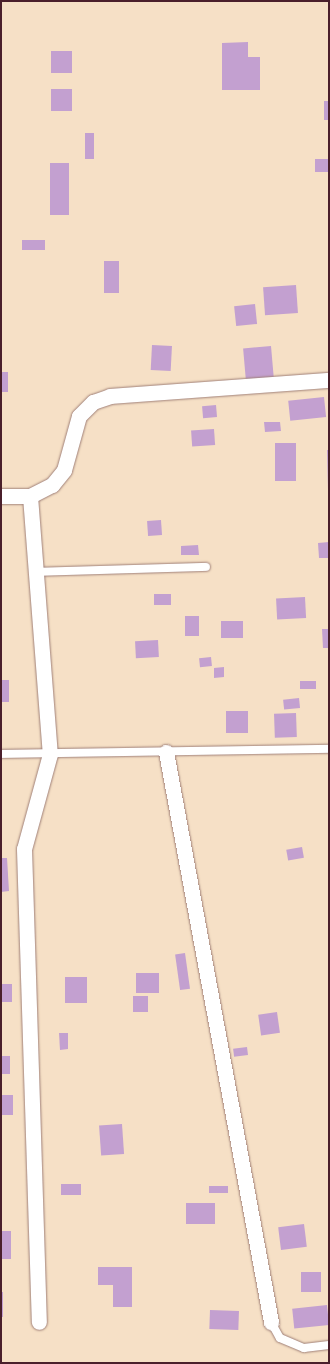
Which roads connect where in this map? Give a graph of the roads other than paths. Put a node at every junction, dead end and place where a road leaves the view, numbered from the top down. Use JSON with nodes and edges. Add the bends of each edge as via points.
{"nodes":[{"id":1,"x":329,"y":380,"type":"edge"},
{"id":2,"x":1,"y":496,"type":"edge"},
{"id":3,"x":30,"y":496,"type":"junction"},
{"id":4,"x":206,"y":567,"type":"dead end"},
{"id":5,"x":36,"y":572,"type":"junction"},
{"id":6,"x":329,"y":749,"type":"edge"},
{"id":7,"x":166,"y":752,"type":"junction"},
{"id":8,"x":1,"y":754,"type":"edge"},
{"id":9,"x":50,"y":754,"type":"junction"},
{"id":10,"x":39,"y":1322,"type":"dead end"},
{"id":11,"x":271,"y":1322,"type":"joint"},
{"id":12,"x":329,"y":1345,"type":"edge"}],
"edges":[{"from":1,"to":3,"type":"street","via":[[110,396],[93,402],[79,416],[64,470],[52,485]]},
{"from":2,"to":3,"type":"street"},
{"from":3,"to":5,"type":"street"},
{"from":4,"to":5,"type":"lane"},
{"from":5,"to":9,"type":"street"},
{"from":6,"to":7,"type":"lane"},
{"from":7,"to":9,"type":"lane"},
{"from":7,"to":11,"type":"street"},
{"from":8,"to":9,"type":"lane"},
{"from":9,"to":10,"type":"street","via":[[24,849]]},
{"from":11,"to":12,"type":"lane","via":[[280,1338],[304,1348]]}]}
